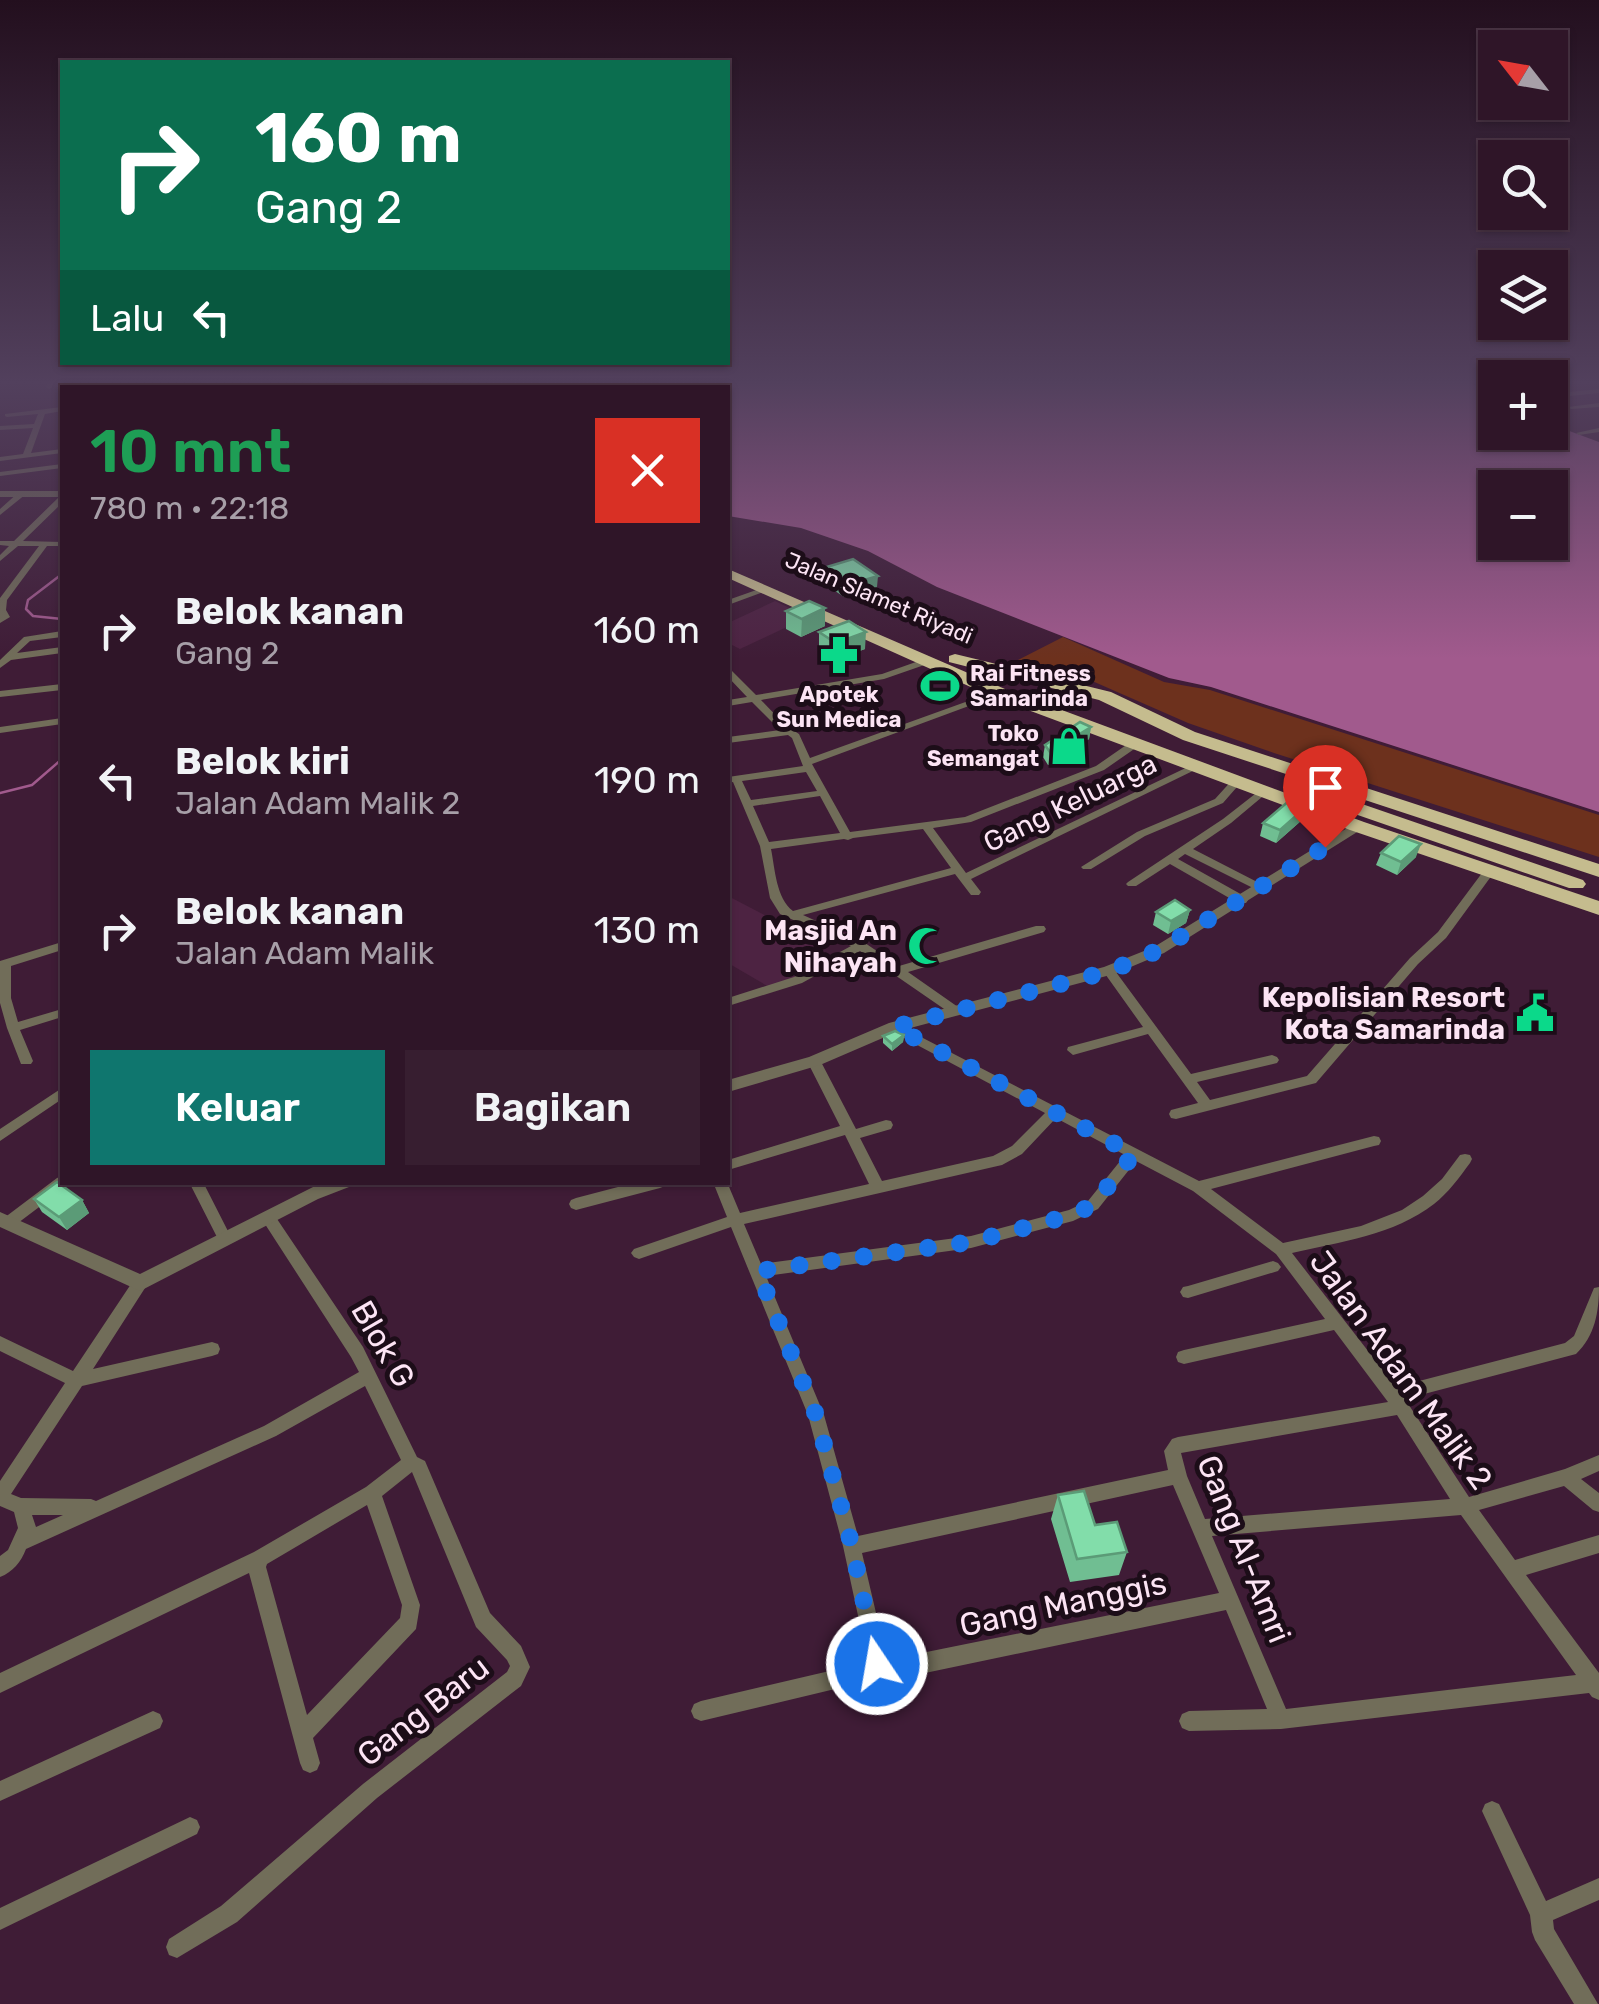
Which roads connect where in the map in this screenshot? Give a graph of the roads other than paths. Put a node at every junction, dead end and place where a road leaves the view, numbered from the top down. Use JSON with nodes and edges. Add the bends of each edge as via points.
{"nodes":[{"id":1,"x":0,"y":494,"type":"edge"},
{"id":2,"x":22,"y":494,"type":"junction"},
{"id":3,"x":60,"y":496,"type":"edge"},
{"id":4,"x":60,"y":498,"type":"edge"},
{"id":5,"x":0,"y":513,"type":"edge"},
{"id":6,"x":0,"y":543,"type":"edge"},
{"id":7,"x":16,"y":543,"type":"junction"},
{"id":8,"x":45,"y":544,"type":"junction"},
{"id":9,"x":60,"y":544,"type":"edge"},
{"id":10,"x":0,"y":559,"type":"edge"},
{"id":11,"x":730,"y":561,"type":"edge"},
{"id":12,"x":730,"y":574,"type":"edge"},
{"id":13,"x":765,"y":590,"type":"junction"},
{"id":14,"x":730,"y":601,"type":"edge"},
{"id":15,"x":2,"y":619,"type":"edge"},
{"id":16,"x":60,"y":634,"type":"edge"},
{"id":17,"x":60,"y":650,"type":"edge"},
{"id":18,"x":10,"y":657,"type":"junction"},
{"id":19,"x":930,"y":660,"type":"junction"},
{"id":20,"x":0,"y":666,"type":"edge"},
{"id":21,"x":730,"y":674,"type":"edge"},
{"id":22,"x":60,"y":686,"type":"edge"},
{"id":23,"x":998,"y":693,"type":"junction"},
{"id":24,"x":0,"y":694,"type":"edge"},
{"id":25,"x":755,"y":699,"type":"junction"},
{"id":26,"x":730,"y":703,"type":"edge"},
{"id":27,"x":1130,"y":708,"type":"junction"},
{"id":28,"x":1078,"y":723,"type":"junction"},
{"id":29,"x":59,"y":724,"type":"edge"},
{"id":30,"x":0,"y":730,"type":"edge"},
{"id":31,"x":792,"y":732,"type":"junction"},
{"id":32,"x":730,"y":740,"type":"edge"},
{"id":33,"x":1136,"y":743,"type":"junction"},
{"id":34,"x":808,"y":765,"type":"junction"},
{"id":35,"x":1198,"y":766,"type":"junction"},
{"id":36,"x":732,"y":779,"type":"edge"},
{"id":37,"x":1238,"y":780,"type":"junction"},
{"id":38,"x":1264,"y":790,"type":"junction"},
{"id":39,"x":822,"y":793,"type":"junction"},
{"id":40,"x":746,"y":804,"type":"junction"},
{"id":41,"x":1357,"y":826,"type":"junction"},
{"id":42,"x":927,"y":827,"type":"junction"},
{"id":43,"x":848,"y":837,"type":"junction"},
{"id":44,"x":764,"y":846,"type":"junction"},
{"id":45,"x":1185,"y":849,"type":"junction"},
{"id":46,"x":1170,"y":859,"type":"junction"},
{"id":47,"x":1087,"y":867,"type":"dead end"},
{"id":48,"x":1489,"y":871,"type":"junction"},
{"id":49,"x":961,"y":874,"type":"junction"},
{"id":50,"x":1599,"y":875,"type":"edge"},
{"id":51,"x":1132,"y":884,"type":"dead end"},
{"id":52,"x":1261,"y":888,"type":"junction"},
{"id":53,"x":974,"y":892,"type":"dead end"},
{"id":54,"x":1599,"y":892,"type":"edge"},
{"id":55,"x":1242,"y":900,"type":"junction"},
{"id":56,"x":1599,"y":908,"type":"edge"},
{"id":57,"x":791,"y":915,"type":"junction"},
{"id":58,"x":1040,"y":929,"type":"dead end"},
{"id":59,"x":861,"y":946,"type":"junction"},
{"id":60,"x":60,"y":947,"type":"edge"},
{"id":61,"x":2,"y":964,"type":"edge"},
{"id":62,"x":898,"y":971,"type":"junction"},
{"id":63,"x":1110,"y":971,"type":"junction"},
{"id":64,"x":730,"y":1001,"type":"edge"},
{"id":65,"x":954,"y":1010,"type":"junction"},
{"id":66,"x":60,"y":1014,"type":"edge"},
{"id":67,"x":894,"y":1027,"type":"junction"},
{"id":68,"x":13,"y":1028,"type":"junction"},
{"id":69,"x":1152,"y":1029,"type":"junction"},
{"id":70,"x":1073,"y":1050,"type":"dead end"},
{"id":71,"x":1272,"y":1060,"type":"dead end"},
{"id":72,"x":26,"y":1061,"type":"dead end"},
{"id":73,"x":814,"y":1061,"type":"junction"},
{"id":74,"x":1188,"y":1080,"type":"junction"},
{"id":75,"x":730,"y":1085,"type":"edge"},
{"id":76,"x":60,"y":1094,"type":"edge"},
{"id":77,"x":1208,"y":1107,"type":"junction"},
{"id":78,"x":1055,"y":1111,"type":"junction"},
{"id":79,"x":1176,"y":1114,"type":"dead end"},
{"id":80,"x":886,"y":1124,"type":"dead end"},
{"id":81,"x":851,"y":1132,"type":"junction"},
{"id":82,"x":0,"y":1136,"type":"edge"},
{"id":83,"x":1374,"y":1141,"type":"dead end"},
{"id":84,"x":1134,"y":1154,"type":"junction"},
{"id":85,"x":1465,"y":1159,"type":"dead end"},
{"id":86,"x":730,"y":1164,"type":"edge"},
{"id":87,"x":60,"y":1183,"type":"edge"},
{"id":88,"x":197,"y":1185,"type":"edge"},
{"id":89,"x":337,"y":1185,"type":"edge"},
{"id":90,"x":649,"y":1185,"type":"edge"},
{"id":91,"x":721,"y":1185,"type":"edge"},
{"id":92,"x":878,"y":1187,"type":"junction"},
{"id":93,"x":1198,"y":1188,"type":"junction"},
{"id":94,"x":576,"y":1204,"type":"dead end"},
{"id":95,"x":268,"y":1217,"type":"junction"},
{"id":96,"x":734,"y":1220,"type":"junction"},
{"id":97,"x":4,"y":1221,"type":"edge"},
{"id":98,"x":224,"y":1240,"type":"junction"},
{"id":99,"x":640,"y":1254,"type":"dead end"},
{"id":100,"x":1281,"y":1261,"type":"junction"},
{"id":101,"x":758,"y":1271,"type":"junction"},
{"id":102,"x":140,"y":1283,"type":"junction"},
{"id":103,"x":1188,"y":1292,"type":"dead end"},
{"id":104,"x":1599,"y":1293,"type":"edge"},
{"id":105,"x":1337,"y":1323,"type":"junction"},
{"id":106,"x":0,"y":1343,"type":"edge"},
{"id":107,"x":212,"y":1349,"type":"dead end"},
{"id":108,"x":1184,"y":1357,"type":"dead end"},
{"id":109,"x":369,"y":1375,"type":"junction"},
{"id":110,"x":75,"y":1380,"type":"junction"},
{"id":111,"x":1397,"y":1401,"type":"junction"},
{"id":112,"x":411,"y":1463,"type":"junction"},
{"id":113,"x":1599,"y":1463,"type":"edge"},
{"id":114,"x":1178,"y":1476,"type":"junction"},
{"id":115,"x":1566,"y":1477,"type":"junction"},
{"id":116,"x":372,"y":1493,"type":"junction"},
{"id":117,"x":0,"y":1497,"type":"edge"},
{"id":118,"x":1599,"y":1504,"type":"edge"},
{"id":119,"x":22,"y":1506,"type":"junction"},
{"id":120,"x":1465,"y":1506,"type":"junction"},
{"id":121,"x":99,"y":1507,"type":"junction"},
{"id":122,"x":1203,"y":1528,"type":"junction"},
{"id":123,"x":23,"y":1542,"type":"junction"},
{"id":124,"x":1599,"y":1544,"type":"edge"},
{"id":125,"x":852,"y":1546,"type":"junction"},
{"id":126,"x":260,"y":1558,"type":"junction"},
{"id":127,"x":0,"y":1568,"type":"edge"},
{"id":128,"x":1513,"y":1570,"type":"junction"},
{"id":129,"x":1232,"y":1600,"type":"junction"},
{"id":130,"x":882,"y":1668,"type":"junction"},
{"id":131,"x":0,"y":1683,"type":"edge"},
{"id":132,"x":1597,"y":1685,"type":"edge"},
{"id":133,"x":701,"y":1711,"type":"dead end"},
{"id":134,"x":1281,"y":1719,"type":"junction"},
{"id":135,"x":153,"y":1721,"type":"dead end"},
{"id":136,"x":1189,"y":1721,"type":"dead end"},
{"id":137,"x":302,"y":1735,"type":"junction"},
{"id":138,"x":310,"y":1764,"type":"dead end"},
{"id":139,"x":0,"y":1791,"type":"edge"},
{"id":140,"x":1492,"y":1811,"type":"dead end"},
{"id":141,"x":190,"y":1826,"type":"dead end"},
{"id":142,"x":1599,"y":1889,"type":"edge"},
{"id":143,"x":1541,"y":1914,"type":"junction"},
{"id":144,"x":0,"y":1919,"type":"edge"},
{"id":145,"x":177,"y":1946,"type":"dead end"},
{"id":146,"x":1587,"y":2004,"type":"edge"}],
"edges":[{"from":1,"to":2,"type":"street"},
{"from":2,"to":3,"type":"street"},
{"from":2,"to":5,"type":"street"},
{"from":4,"to":7,"type":"street"},
{"from":6,"to":7,"type":"street"},
{"from":7,"to":8,"type":"street"},
{"from":7,"to":10,"type":"street"},
{"from":8,"to":9,"type":"street"},
{"from":8,"to":15,"type":"street","via":[[3,600]]},
{"from":11,"to":27,"type":"highway","name":"Jalan Slamet Riyadi","via":[[961,661],[1090,691]]},
{"from":12,"to":13,"type":"highway","name":"Jalan Slamet Riyadi"},
{"from":13,"to":14,"type":"street"},
{"from":13,"to":19,"type":"highway","name":"Jalan Slamet Riyadi"},
{"from":16,"to":18,"type":"street","via":[[30,638]]},
{"from":17,"to":18,"type":"street"},
{"from":18,"to":20,"type":"street"},
{"from":19,"to":23,"type":"highway","name":"Jalan Slamet Riyadi"},
{"from":19,"to":25,"type":"street","via":[[884,676]]},
{"from":21,"to":25,"type":"street"},
{"from":22,"to":24,"type":"street"},
{"from":23,"to":28,"type":"highway","name":"Jalan Slamet Riyadi"},
{"from":23,"to":34,"type":"street"},
{"from":25,"to":26,"type":"street"},
{"from":25,"to":31,"type":"street"},
{"from":27,"to":28,"type":"highway","via":[[1085,702],[1074,706]]},
{"from":27,"to":50,"type":"highway","name":"Jalan Slamet Riyadi","via":[[1190,736]]},
{"from":27,"to":54,"type":"highway","name":"Jalan Slamet Riyadi","via":[[1152,726],[1220,758]]},
{"from":28,"to":33,"type":"highway","name":"Jalan Slamet Riyadi"},
{"from":29,"to":30,"type":"street"},
{"from":31,"to":32,"type":"street"},
{"from":31,"to":34,"type":"street"},
{"from":33,"to":35,"type":"highway","name":"Jalan Slamet Riyadi"},
{"from":33,"to":42,"type":"street","via":[[1069,782],[968,820]]},
{"from":34,"to":36,"type":"street"},
{"from":34,"to":39,"type":"street"},
{"from":35,"to":37,"type":"highway","name":"Jalan Slamet Riyadi"},
{"from":35,"to":49,"type":"street","name":"Gang Keluarga"},
{"from":36,"to":40,"type":"street"},
{"from":37,"to":38,"type":"highway","name":"Jalan Slamet Riyadi"},
{"from":37,"to":47,"type":"street","via":[[1219,801],[1143,833]]},
{"from":38,"to":41,"type":"highway","name":"Jalan Slamet Riyadi"},
{"from":38,"to":45,"type":"street"},
{"from":39,"to":40,"type":"street"},
{"from":39,"to":43,"type":"street"},
{"from":40,"to":44,"type":"street"},
{"from":41,"to":48,"type":"highway","name":"Jalan Slamet Riyadi"},
{"from":41,"to":52,"type":"street"},
{"from":42,"to":43,"type":"street"},
{"from":42,"to":49,"type":"street"},
{"from":43,"to":44,"type":"street"},
{"from":44,"to":57,"type":"street","via":[[779,905]]},
{"from":45,"to":46,"type":"street"},
{"from":45,"to":52,"type":"street"},
{"from":46,"to":51,"type":"street"},
{"from":46,"to":55,"type":"street"},
{"from":48,"to":56,"type":"highway","name":"Jalan Slamet Riyadi"},
{"from":48,"to":77,"type":"street","via":[[1442,935],[1311,1080]]},
{"from":49,"to":53,"type":"street"},
{"from":49,"to":57,"type":"street","name":"Gang Keluarga"},
{"from":52,"to":55,"type":"street"},
{"from":55,"to":63,"type":"street"},
{"from":57,"to":59,"type":"street"},
{"from":58,"to":62,"type":"street"},
{"from":59,"to":62,"type":"street"},
{"from":59,"to":64,"type":"street","via":[[798,980]]},
{"from":60,"to":61,"type":"street"},
{"from":61,"to":68,"type":"street"},
{"from":62,"to":65,"type":"street"},
{"from":63,"to":65,"type":"street"},
{"from":63,"to":69,"type":"street"},
{"from":65,"to":67,"type":"street"},
{"from":66,"to":68,"type":"street"},
{"from":67,"to":73,"type":"street"},
{"from":67,"to":78,"type":"street","name":"Jalan Adam Malik 2"},
{"from":68,"to":72,"type":"street"},
{"from":69,"to":70,"type":"street"},
{"from":69,"to":74,"type":"street"},
{"from":71,"to":74,"type":"street"},
{"from":73,"to":75,"type":"street"},
{"from":73,"to":81,"type":"street"},
{"from":74,"to":77,"type":"street"},
{"from":76,"to":82,"type":"street"},
{"from":77,"to":79,"type":"street"},
{"from":78,"to":84,"type":"street","name":"Jalan Adam Malik 2"},
{"from":78,"to":92,"type":"street","via":[[997,1161]]},
{"from":80,"to":81,"type":"street"},
{"from":81,"to":86,"type":"street"},
{"from":81,"to":92,"type":"street"},
{"from":83,"to":93,"type":"street"},
{"from":84,"to":93,"type":"street","name":"Jalan Adam Malik 2"},
{"from":84,"to":101,"type":"street","via":[[1093,1205],[1072,1215],[971,1242]]},
{"from":85,"to":100,"type":"street","via":[[1444,1190],[1415,1212]]},
{"from":87,"to":97,"type":"street"},
{"from":88,"to":98,"type":"street"},
{"from":89,"to":95,"type":"street"},
{"from":90,"to":94,"type":"street"},
{"from":91,"to":96,"type":"street"},
{"from":92,"to":96,"type":"street"},
{"from":93,"to":100,"type":"street","name":"Jalan Adam Malik 2"},
{"from":95,"to":98,"type":"street"},
{"from":95,"to":109,"type":"street","name":"Blok G"},
{"from":96,"to":99,"type":"street"},
{"from":96,"to":101,"type":"street"},
{"from":97,"to":102,"type":"street"},
{"from":98,"to":102,"type":"street"},
{"from":100,"to":103,"type":"street"},
{"from":100,"to":105,"type":"street","name":"Jalan Adam Malik 2"},
{"from":101,"to":125,"type":"street","via":[[816,1415]]},
{"from":102,"to":110,"type":"street"},
{"from":104,"to":111,"type":"street","via":[[1570,1349]]},
{"from":105,"to":108,"type":"street"},
{"from":105,"to":111,"type":"street","name":"Jalan Adam Malik 2"},
{"from":106,"to":110,"type":"street"},
{"from":107,"to":110,"type":"street"},
{"from":109,"to":112,"type":"street","name":"Blok G"},
{"from":109,"to":121,"type":"street","via":[[270,1432]]},
{"from":110,"to":117,"type":"street"},
{"from":111,"to":114,"type":"street","name":"Gang Al-Amri","via":[[1178,1446],[1172,1451]]},
{"from":111,"to":120,"type":"street","name":"Jalan Adam Malik 2"},
{"from":112,"to":116,"type":"street"},
{"from":112,"to":145,"type":"street","name":"Gang Baru","via":[[419,1467],[483,1620],[514,1654],[519,1671],[230,1914]]},
{"from":113,"to":115,"type":"street"},
{"from":114,"to":122,"type":"street","name":"Gang Al-Amri"},
{"from":114,"to":125,"type":"street"},
{"from":115,"to":118,"type":"street"},
{"from":115,"to":120,"type":"street"},
{"from":116,"to":126,"type":"street"},
{"from":116,"to":137,"type":"street","via":[[412,1605],[409,1622]]},
{"from":117,"to":119,"type":"street"},
{"from":119,"to":121,"type":"street"},
{"from":119,"to":123,"type":"street"},
{"from":120,"to":122,"type":"street"},
{"from":120,"to":128,"type":"street","name":"Jalan Adam Malik 2"},
{"from":121,"to":123,"type":"street"},
{"from":122,"to":129,"type":"street","name":"Gang Al-Amri"},
{"from":123,"to":127,"type":"street"},
{"from":124,"to":128,"type":"street"},
{"from":125,"to":130,"type":"street"},
{"from":126,"to":131,"type":"street"},
{"from":126,"to":137,"type":"street"},
{"from":128,"to":132,"type":"street","name":"Jalan Adam Malik 2"},
{"from":129,"to":130,"type":"street","name":"Gang Manggis"},
{"from":129,"to":134,"type":"street","name":"Gang Al-Amri"},
{"from":130,"to":133,"type":"street","name":"Gang Manggis"},
{"from":132,"to":134,"type":"street"},
{"from":134,"to":136,"type":"street"},
{"from":135,"to":139,"type":"street"},
{"from":137,"to":138,"type":"street"},
{"from":140,"to":143,"type":"street"},
{"from":141,"to":144,"type":"street"},
{"from":142,"to":143,"type":"street"},
{"from":143,"to":146,"type":"street","via":[[1542,1932]]}]}
